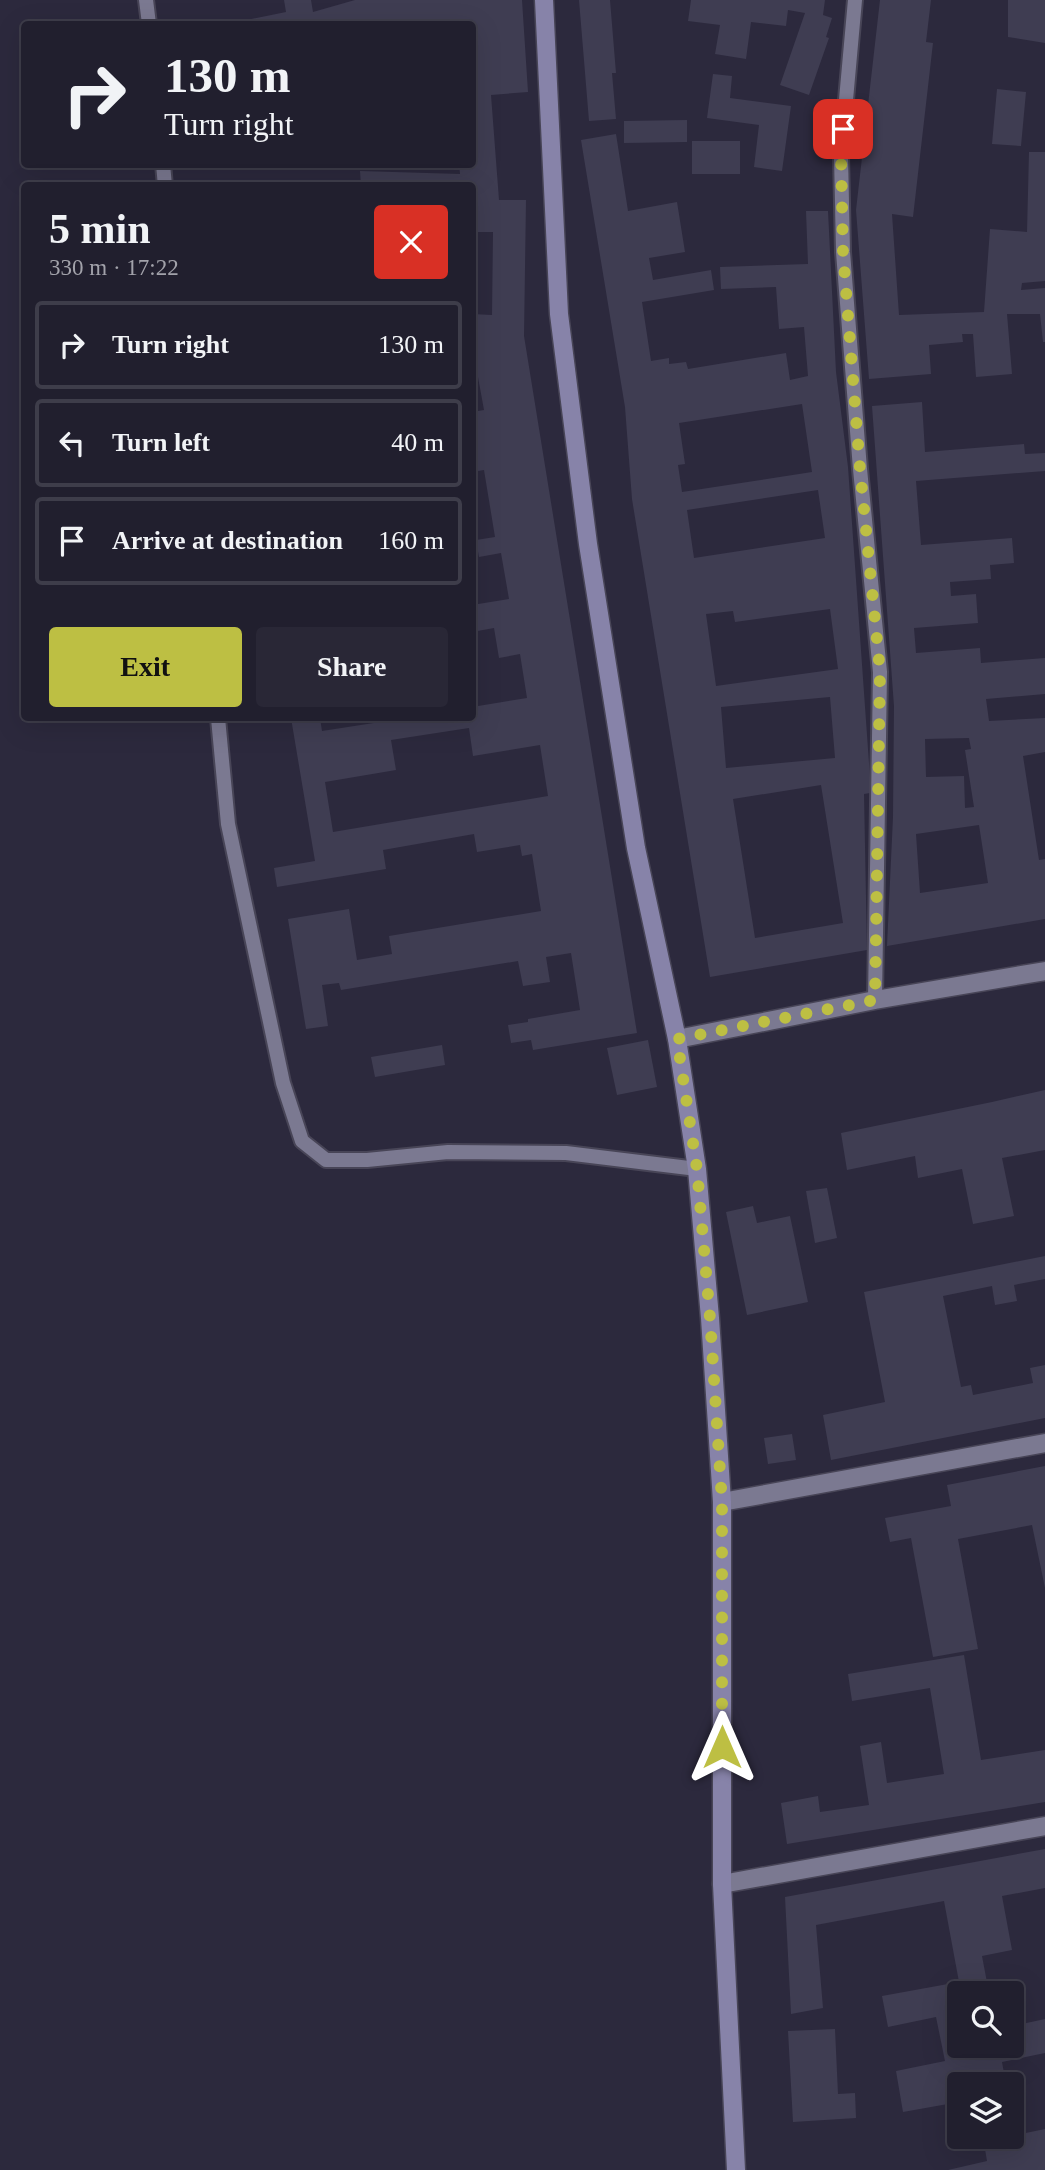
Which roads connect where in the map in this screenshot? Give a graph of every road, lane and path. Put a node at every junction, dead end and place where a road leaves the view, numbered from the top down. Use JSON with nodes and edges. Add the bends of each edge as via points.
{"nodes":[{"id":1,"x":146,"y":0,"type":"edge"},
{"id":2,"x":544,"y":0,"type":"edge"},
{"id":3,"x":855,"y":0,"type":"edge"},
{"id":4,"x":149,"y":21,"type":"edge"},
{"id":5,"x":218,"y":721,"type":"edge"},
{"id":6,"x":1045,"y":971,"type":"edge"},
{"id":7,"x":875,"y":1000,"type":"junction"},
{"id":8,"x":677,"y":1039,"type":"junction"},
{"id":9,"x":697,"y":1169,"type":"junction"},
{"id":10,"x":1045,"y":1443,"type":"edge"},
{"id":11,"x":722,"y":1502,"type":"junction"},
{"id":12,"x":1045,"y":1826,"type":"edge"},
{"id":13,"x":722,"y":1884,"type":"junction"},
{"id":14,"x":736,"y":2170,"type":"edge"}],
"edges":[{"from":1,"to":4,"type":"lane"},
{"from":2,"to":8,"type":"street","via":[[559,314],[588,544],[636,848]]},
{"from":3,"to":7,"type":"lane","via":[[841,155],[843,252],[880,671]]},
{"from":5,"to":9,"type":"lane","via":[[228,824],[283,1083],[303,1141],[326,1160],[448,1152],[566,1153]]},
{"from":6,"to":7,"type":"street"},
{"from":7,"to":8,"type":"street"},
{"from":8,"to":9,"type":"street"},
{"from":9,"to":11,"type":"street"},
{"from":10,"to":11,"type":"street"},
{"from":11,"to":13,"type":"street"},
{"from":12,"to":13,"type":"street"},
{"from":13,"to":14,"type":"street"}]}
